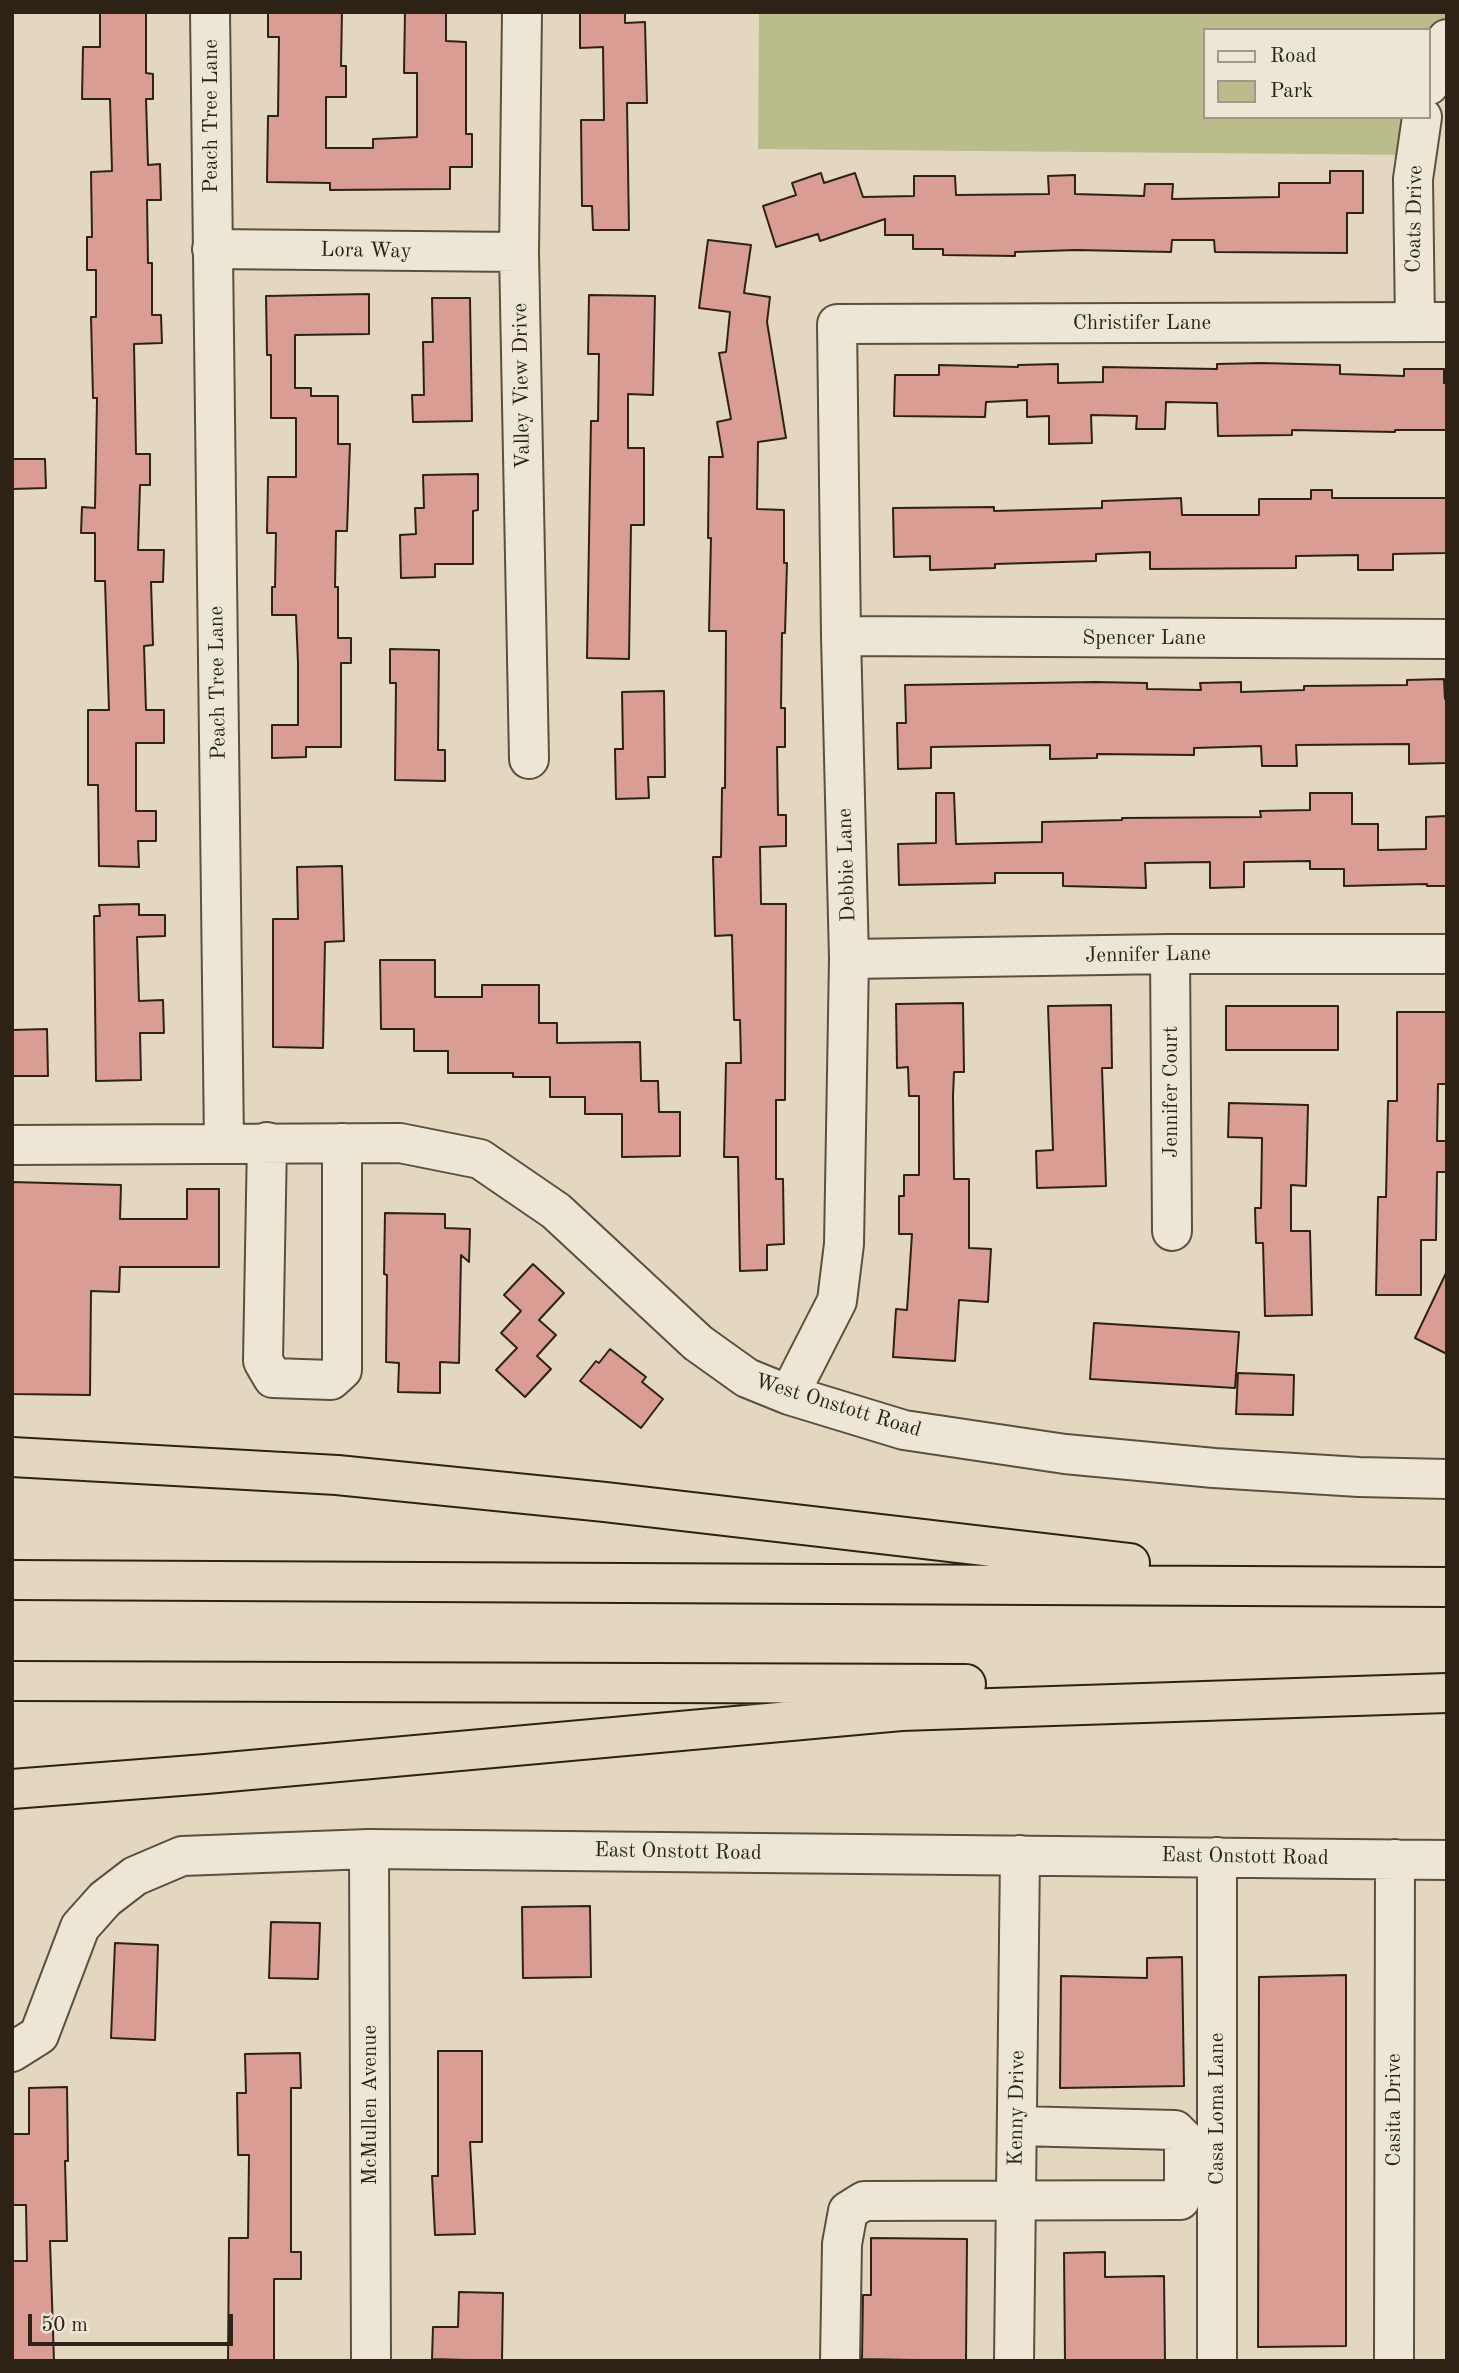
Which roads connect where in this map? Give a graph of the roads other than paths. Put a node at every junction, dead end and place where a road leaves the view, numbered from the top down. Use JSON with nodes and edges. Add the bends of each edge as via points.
{"nodes":[{"id":1,"x":210,"y":12,"type":"edge"},
{"id":2,"x":522,"y":12,"type":"edge"},
{"id":3,"x":1447,"y":39,"type":"edge"},
{"id":4,"x":1431,"y":80,"type":"edge"},
{"id":5,"x":1422,"y":119,"type":"edge"},
{"id":6,"x":212,"y":249,"type":"junction"},
{"id":7,"x":519,"y":252,"type":"junction"},
{"id":8,"x":1431,"y":322,"type":"edge"},
{"id":9,"x":837,"y":324,"type":"joint"},
{"id":10,"x":841,"y":636,"type":"junction"},
{"id":11,"x":1447,"y":639,"type":"edge"},
{"id":12,"x":529,"y":759,"type":"dead end"},
{"id":13,"x":1170,"y":954,"type":"junction"},
{"id":14,"x":1447,"y":954,"type":"edge"},
{"id":15,"x":849,"y":959,"type":"junction"},
{"id":16,"x":224,"y":1142,"type":"junction"},
{"id":17,"x":267,"y":1142,"type":"junction"},
{"id":18,"x":342,"y":1143,"type":"junction"},
{"id":19,"x":12,"y":1145,"type":"edge"},
{"id":20,"x":1172,"y":1231,"type":"dead end"},
{"id":21,"x":789,"y":1395,"type":"junction"},
{"id":22,"x":12,"y":1457,"type":"edge"},
{"id":23,"x":1447,"y":1479,"type":"edge"},
{"id":24,"x":12,"y":1580,"type":"edge"},
{"id":25,"x":1316,"y":1585,"type":"junction"},
{"id":26,"x":1447,"y":1587,"type":"edge"},
{"id":27,"x":12,"y":1681,"type":"edge"},
{"id":28,"x":1447,"y":1686,"type":"edge"},
{"id":29,"x":1447,"y":1693,"type":"edge"},
{"id":30,"x":12,"y":1789,"type":"edge"},
{"id":31,"x":369,"y":1849,"type":"junction"},
{"id":32,"x":1020,"y":1855,"type":"junction"},
{"id":33,"x":1217,"y":1857,"type":"junction"},
{"id":34,"x":1395,"y":1859,"type":"junction"},
{"id":35,"x":1447,"y":1860,"type":"edge"},
{"id":36,"x":12,"y":2052,"type":"edge"},
{"id":37,"x":1017,"y":2126,"type":"junction"},
{"id":38,"x":1016,"y":2199,"type":"junction"},
{"id":39,"x":371,"y":2361,"type":"edge"},
{"id":40,"x":840,"y":2361,"type":"edge"},
{"id":41,"x":1014,"y":2361,"type":"edge"},
{"id":42,"x":1217,"y":2361,"type":"edge"},
{"id":43,"x":1394,"y":2361,"type":"edge"}],
"edges":[{"from":1,"to":6,"type":"street","name":"Peach Tree Lane"},
{"from":2,"to":7,"type":"street","name":"Valley View Drive"},
{"from":3,"to":4,"type":"street"},
{"from":5,"to":8,"type":"street","name":"Coats Drive","via":[[1413,179]]},
{"from":6,"to":7,"type":"street","name":"Lora Way"},
{"from":6,"to":16,"type":"street","name":"Peach Tree Lane"},
{"from":7,"to":12,"type":"street","name":"Valley View Drive"},
{"from":8,"to":9,"type":"street","name":"Christifer Lane"},
{"from":9,"to":10,"type":"street","name":"Debbie Lane"},
{"from":10,"to":11,"type":"street","name":"Spencer Lane"},
{"from":10,"to":15,"type":"street","name":"Debbie Lane"},
{"from":13,"to":14,"type":"street","name":"Jennifer Lane"},
{"from":13,"to":15,"type":"street","name":"Jennifer Lane"},
{"from":13,"to":20,"type":"street","name":"Jennifer Court"},
{"from":15,"to":21,"type":"street","name":"Debbie Lane","via":[[844,1244],[837,1301]]},
{"from":16,"to":17,"type":"street","name":"West Onstott Road"},
{"from":16,"to":19,"type":"street"},
{"from":17,"to":18,"type":"street","name":"West Onstott Road"},
{"from":17,"to":18,"type":"street","via":[[263,1360],[273,1378],[331,1380],[342,1370]]},
{"from":18,"to":21,"type":"street","name":"West Onstott Road","via":[[400,1143],[480,1159],[556,1211],[698,1343],[747,1378]]},
{"from":21,"to":23,"type":"street","name":"West Onstott Road","via":[[904,1430],[1065,1454],[1227,1469]]},
{"from":22,"to":25,"type":"highway","via":[[364,1477]]},
{"from":24,"to":25,"type":"highway"},
{"from":25,"to":26,"type":"highway"},
{"from":27,"to":28,"type":"highway"},
{"from":29,"to":30,"type":"highway","via":[[901,1711]]},
{"from":31,"to":32,"type":"street","name":"East Onstott Road"},
{"from":31,"to":36,"type":"street","name":"East Onstott Road","via":[[182,1856],[135,1876],[105,1899],[80,1927],[39,2035]]},
{"from":31,"to":39,"type":"street","name":"McMullen Avenue"},
{"from":32,"to":33,"type":"street","name":"East Onstott Road"},
{"from":32,"to":37,"type":"street","name":"Kenny Drive"},
{"from":33,"to":34,"type":"street","name":"East Onstott Road"},
{"from":33,"to":42,"type":"street","name":"Casa Loma Lane"},
{"from":34,"to":35,"type":"street","name":"East Onstott Road"},
{"from":34,"to":43,"type":"street","name":"Casita Drive"},
{"from":37,"to":38,"type":"street","name":"Kenny Drive"},
{"from":37,"to":38,"type":"street","via":[[1175,2130],[1184,2139],[1184,2185],[1180,2200]]},
{"from":38,"to":40,"type":"street","via":[[864,2201],[848,2211],[842,2244]]},
{"from":38,"to":41,"type":"street","name":"Kenny Drive"}]}
